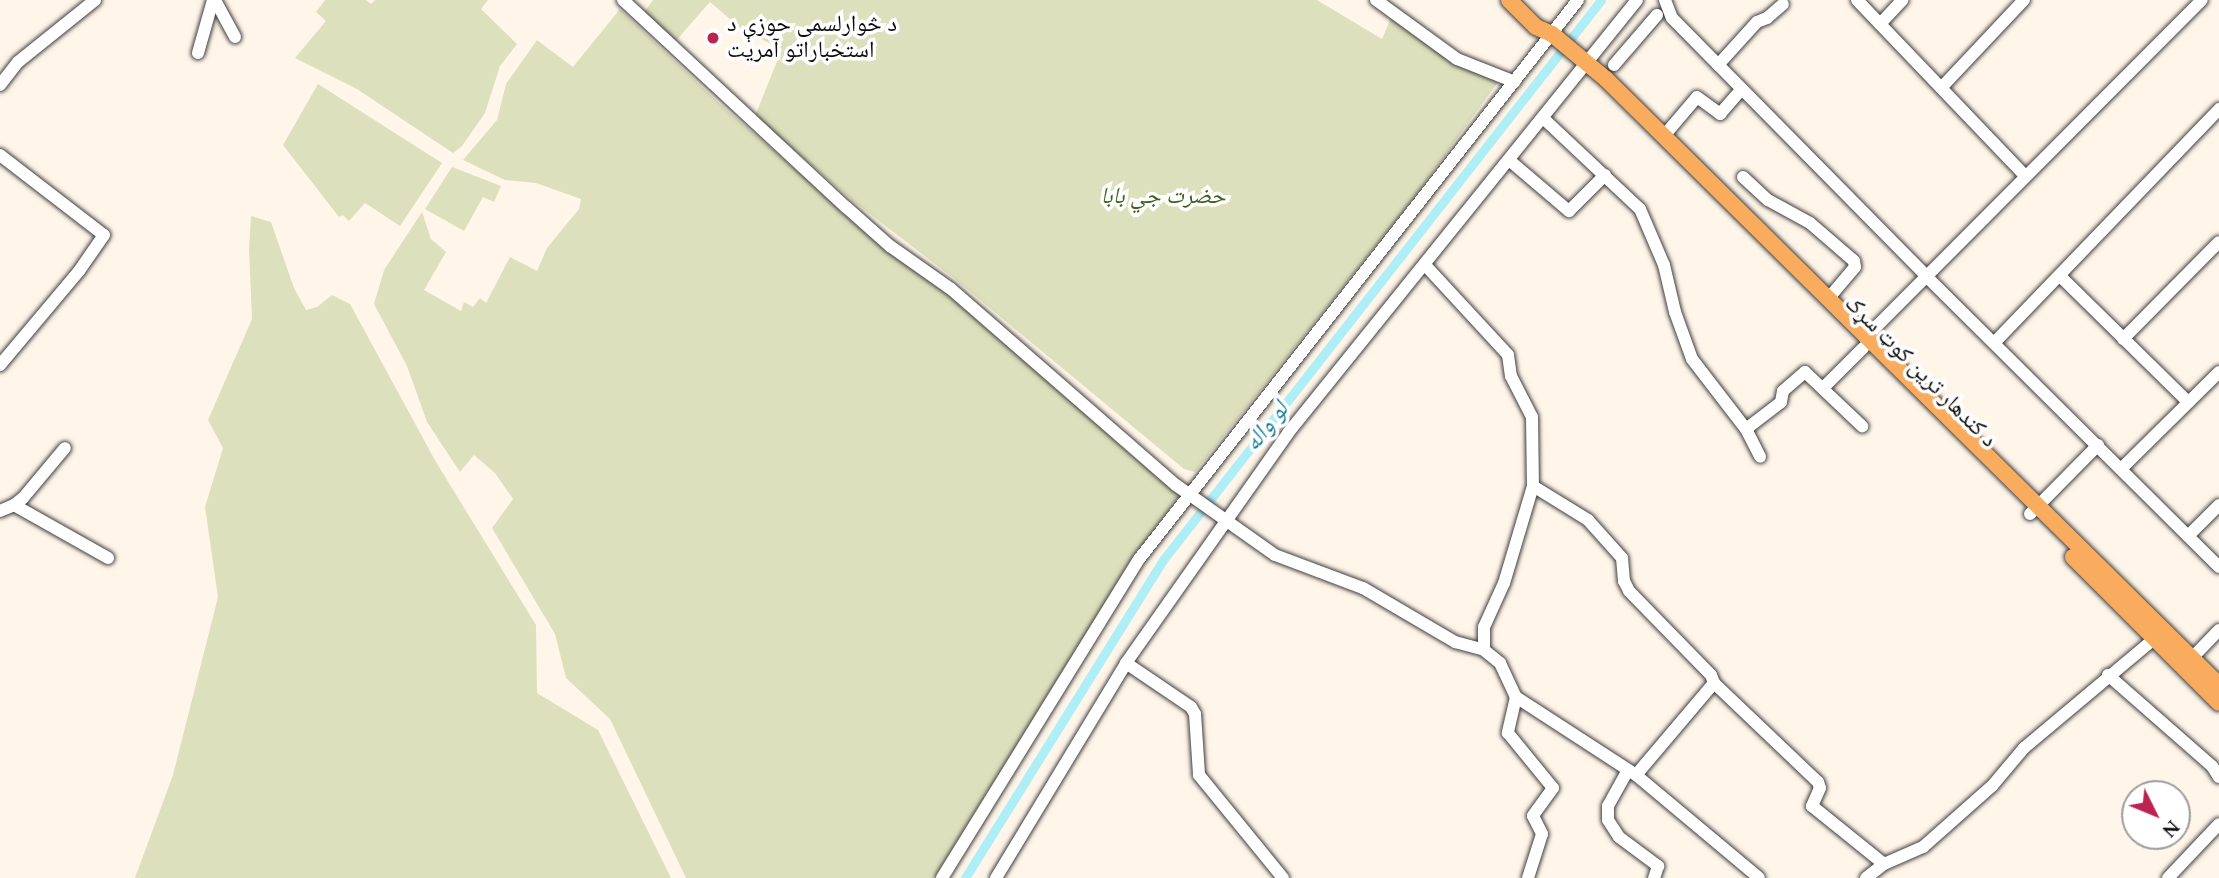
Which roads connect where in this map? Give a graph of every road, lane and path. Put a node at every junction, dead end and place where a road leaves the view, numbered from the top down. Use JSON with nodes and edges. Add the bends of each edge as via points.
{"nodes":[{"id":1,"x":95,"y":0,"type":"edge"},
{"id":2,"x":214,"y":0,"type":"edge"},
{"id":3,"x":623,"y":0,"type":"edge"},
{"id":4,"x":1376,"y":0,"type":"edge"},
{"id":5,"x":1509,"y":0,"type":"edge"},
{"id":6,"x":1521,"y":0,"type":"edge"},
{"id":7,"x":1578,"y":0,"type":"edge"},
{"id":8,"x":1637,"y":0,"type":"edge"},
{"id":9,"x":1857,"y":0,"type":"edge"},
{"id":10,"x":1902,"y":0,"type":"edge"},
{"id":11,"x":2024,"y":0,"type":"edge"},
{"id":12,"x":2202,"y":0,"type":"edge"},
{"id":13,"x":1665,"y":1,"type":"edge"},
{"id":14,"x":1783,"y":4,"type":"dead end"},
{"id":15,"x":1627,"y":13,"type":"junction"},
{"id":16,"x":1657,"y":15,"type":"junction"},
{"id":17,"x":1672,"y":18,"type":"junction"},
{"id":18,"x":1880,"y":24,"type":"junction"},
{"id":19,"x":234,"y":37,"type":"dead end"},
{"id":20,"x":1555,"y":37,"type":"junction"},
{"id":21,"x":198,"y":53,"type":"dead end"},
{"id":22,"x":1586,"y":62,"type":"junction"},
{"id":23,"x":1614,"y":65,"type":"dead end"},
{"id":24,"x":1718,"y":65,"type":"junction"},
{"id":25,"x":1515,"y":82,"type":"junction"},
{"id":26,"x":0,"y":85,"type":"edge"},
{"id":27,"x":1941,"y":88,"type":"junction"},
{"id":28,"x":1742,"y":89,"type":"junction"},
{"id":29,"x":2219,"y":109,"type":"edge"},
{"id":30,"x":1543,"y":118,"type":"junction"},
{"id":31,"x":1663,"y":136,"type":"junction"},
{"id":32,"x":0,"y":155,"type":"edge"},
{"id":33,"x":1510,"y":160,"type":"junction"},
{"id":34,"x":1605,"y":175,"type":"junction"},
{"id":35,"x":2024,"y":175,"type":"junction"},
{"id":36,"x":1743,"y":177,"type":"dead end"},
{"id":37,"x":2219,"y":242,"type":"edge"},
{"id":38,"x":1426,"y":266,"type":"junction"},
{"id":39,"x":1926,"y":276,"type":"junction"},
{"id":40,"x":2060,"y":276,"type":"junction"},
{"id":41,"x":1827,"y":300,"type":"junction"},
{"id":42,"x":2123,"y":339,"type":"junction"},
{"id":43,"x":1864,"y":343,"type":"junction"},
{"id":44,"x":1994,"y":343,"type":"junction"},
{"id":45,"x":0,"y":365,"type":"edge"},
{"id":46,"x":2219,"y":372,"type":"edge"},
{"id":47,"x":1823,"y":388,"type":"junction"},
{"id":48,"x":2188,"y":402,"type":"junction"},
{"id":49,"x":1861,"y":426,"type":"dead end"},
{"id":50,"x":1746,"y":429,"type":"junction"},
{"id":51,"x":2098,"y":445,"type":"junction"},
{"id":52,"x":65,"y":448,"type":"dead end"},
{"id":53,"x":1760,"y":457,"type":"dead end"},
{"id":54,"x":2121,"y":469,"type":"junction"},
{"id":55,"x":1533,"y":486,"type":"junction"},
{"id":56,"x":1193,"y":496,"type":"junction"},
{"id":57,"x":14,"y":505,"type":"junction"},
{"id":58,"x":2219,"y":505,"type":"edge"},
{"id":59,"x":2033,"y":510,"type":"junction"},
{"id":60,"x":0,"y":511,"type":"edge"},
{"id":61,"x":1224,"y":521,"type":"junction"},
{"id":62,"x":2188,"y":536,"type":"junction"},
{"id":63,"x":108,"y":558,"type":"dead end"},
{"id":64,"x":2219,"y":567,"type":"edge"},
{"id":65,"x":2219,"y":630,"type":"edge"},
{"id":66,"x":2154,"y":639,"type":"junction"},
{"id":67,"x":1485,"y":650,"type":"junction"},
{"id":68,"x":2192,"y":658,"type":"junction"},
{"id":69,"x":1126,"y":663,"type":"junction"},
{"id":70,"x":2108,"y":675,"type":"junction"},
{"id":71,"x":1714,"y":683,"type":"junction"},
{"id":72,"x":2219,"y":685,"type":"edge"},
{"id":73,"x":1516,"y":697,"type":"junction"},
{"id":74,"x":2219,"y":703,"type":"edge"},
{"id":75,"x":1632,"y":772,"type":"junction"},
{"id":76,"x":2219,"y":777,"type":"edge"},
{"id":77,"x":2219,"y":824,"type":"edge"},
{"id":78,"x":1884,"y":864,"type":"junction"},
{"id":79,"x":1755,"y":877,"type":"edge"},
{"id":80,"x":942,"y":878,"type":"edge"},
{"id":81,"x":996,"y":878,"type":"edge"},
{"id":82,"x":1283,"y":878,"type":"edge"},
{"id":83,"x":1528,"y":878,"type":"edge"},
{"id":84,"x":1654,"y":878,"type":"edge"},
{"id":85,"x":1866,"y":878,"type":"edge"},
{"id":86,"x":2168,"y":878,"type":"edge"}],
"edges":[{"from":1,"to":26,"type":"street","via":[[18,62]]},
{"from":2,"to":19,"type":"street"},
{"from":2,"to":21,"type":"street"},
{"from":3,"to":56,"type":"street","via":[[890,246],[951,289]]},
{"from":4,"to":25,"type":"street","via":[[1457,58]]},
{"from":5,"to":20,"type":"main road","via":[[1536,27]]},
{"from":6,"to":20,"type":"main road"},
{"from":7,"to":20,"type":"street"},
{"from":8,"to":15,"type":"street"},
{"from":9,"to":18,"type":"street"},
{"from":10,"to":18,"type":"street"},
{"from":11,"to":27,"type":"street"},
{"from":12,"to":35,"type":"street"},
{"from":13,"to":17,"type":"street"},
{"from":14,"to":24,"type":"street","via":[[1757,22]]},
{"from":15,"to":16,"type":"street"},
{"from":15,"to":22,"type":"street"},
{"from":16,"to":17,"type":"street"},
{"from":16,"to":23,"type":"street"},
{"from":17,"to":24,"type":"street"},
{"from":18,"to":27,"type":"street"},
{"from":20,"to":22,"type":"main road"},
{"from":20,"to":25,"type":"street"},
{"from":22,"to":30,"type":"street"},
{"from":22,"to":31,"type":"main road","name":"د کندهار ترين کوټ سړک"},
{"from":22,"to":43,"type":"main road","name":"د کندهار ترين کوټ سړک","via":[[1600,84]]},
{"from":24,"to":28,"type":"street"},
{"from":25,"to":56,"type":"street"},
{"from":27,"to":35,"type":"street"},
{"from":28,"to":31,"type":"street","via":[[1720,114],[1697,97]]},
{"from":28,"to":39,"type":"street"},
{"from":29,"to":40,"type":"street"},
{"from":30,"to":33,"type":"street"},
{"from":30,"to":34,"type":"street"},
{"from":31,"to":41,"type":"main road","name":"د کندهار ترين کوټ سړک"},
{"from":32,"to":45,"type":"street","via":[[104,235]]},
{"from":33,"to":34,"type":"street","via":[[1569,211]]},
{"from":33,"to":38,"type":"street"},
{"from":34,"to":50,"type":"street","via":[[1640,209],[1664,265],[1692,359]]},
{"from":35,"to":39,"type":"street"},
{"from":36,"to":41,"type":"street","via":[[1768,200],[1810,223],[1854,261],[1855,267]]},
{"from":37,"to":42,"type":"street"},
{"from":38,"to":55,"type":"street","via":[[1508,355],[1511,376],[1532,416]]},
{"from":38,"to":61,"type":"street","via":[[1288,433]]},
{"from":39,"to":43,"type":"street"},
{"from":39,"to":44,"type":"street"},
{"from":40,"to":42,"type":"street"},
{"from":40,"to":44,"type":"street"},
{"from":41,"to":43,"type":"main road","name":"د کندهار ترين کوټ سړک"},
{"from":42,"to":48,"type":"street"},
{"from":43,"to":47,"type":"street"},
{"from":43,"to":59,"type":"main road","name":"د کندهار ترين کوټ سړک"},
{"from":44,"to":51,"type":"street"},
{"from":46,"to":48,"type":"street"},
{"from":47,"to":49,"type":"street"},
{"from":47,"to":50,"type":"street","via":[[1803,373],[1783,391],[1781,402]]},
{"from":48,"to":54,"type":"street"},
{"from":50,"to":53,"type":"street"},
{"from":51,"to":54,"type":"street"},
{"from":51,"to":59,"type":"street"},
{"from":52,"to":57,"type":"street"},
{"from":54,"to":62,"type":"street"},
{"from":55,"to":67,"type":"street","via":[[1504,583],[1484,627]]},
{"from":55,"to":71,"type":"street","via":[[1588,520],[1622,558],[1629,591]]},
{"from":56,"to":61,"type":"street"},
{"from":56,"to":80,"type":"street","via":[[1140,558]]},
{"from":57,"to":60,"type":"street"},
{"from":57,"to":63,"type":"street"},
{"from":58,"to":62,"type":"street"},
{"from":59,"to":66,"type":"main road","name":"د کندهار ترين کوټ سړک"},
{"from":59,"to":68,"type":"main road","name":"د کندهار ترين کوټ سړک"},
{"from":61,"to":67,"type":"street","via":[[1275,555],[1363,588],[1455,642]]},
{"from":61,"to":69,"type":"street"},
{"from":62,"to":64,"type":"street"},
{"from":65,"to":68,"type":"street"},
{"from":66,"to":70,"type":"street"},
{"from":66,"to":74,"type":"main road","name":"د کندهار ترين کوټ سړک"},
{"from":67,"to":73,"type":"street","via":[[1500,663]]},
{"from":68,"to":72,"type":"main road","name":"د کندهار ترين کوټ سړک"},
{"from":69,"to":81,"type":"street"},
{"from":69,"to":82,"type":"street","via":[[1191,707],[1199,775]]},
{"from":70,"to":76,"type":"street"},
{"from":70,"to":78,"type":"street","via":[[2024,748],[1992,786],[1923,847]]},
{"from":71,"to":75,"type":"street"},
{"from":71,"to":78,"type":"street","via":[[1818,782],[1812,806]]},
{"from":73,"to":75,"type":"street"},
{"from":73,"to":83,"type":"street","via":[[1508,733],[1553,788],[1533,816],[1542,834]]},
{"from":75,"to":79,"type":"street"},
{"from":75,"to":84,"type":"street","via":[[1608,806],[1608,820],[1619,837],[1658,866]]},
{"from":77,"to":86,"type":"street"},
{"from":78,"to":85,"type":"street"}]}
